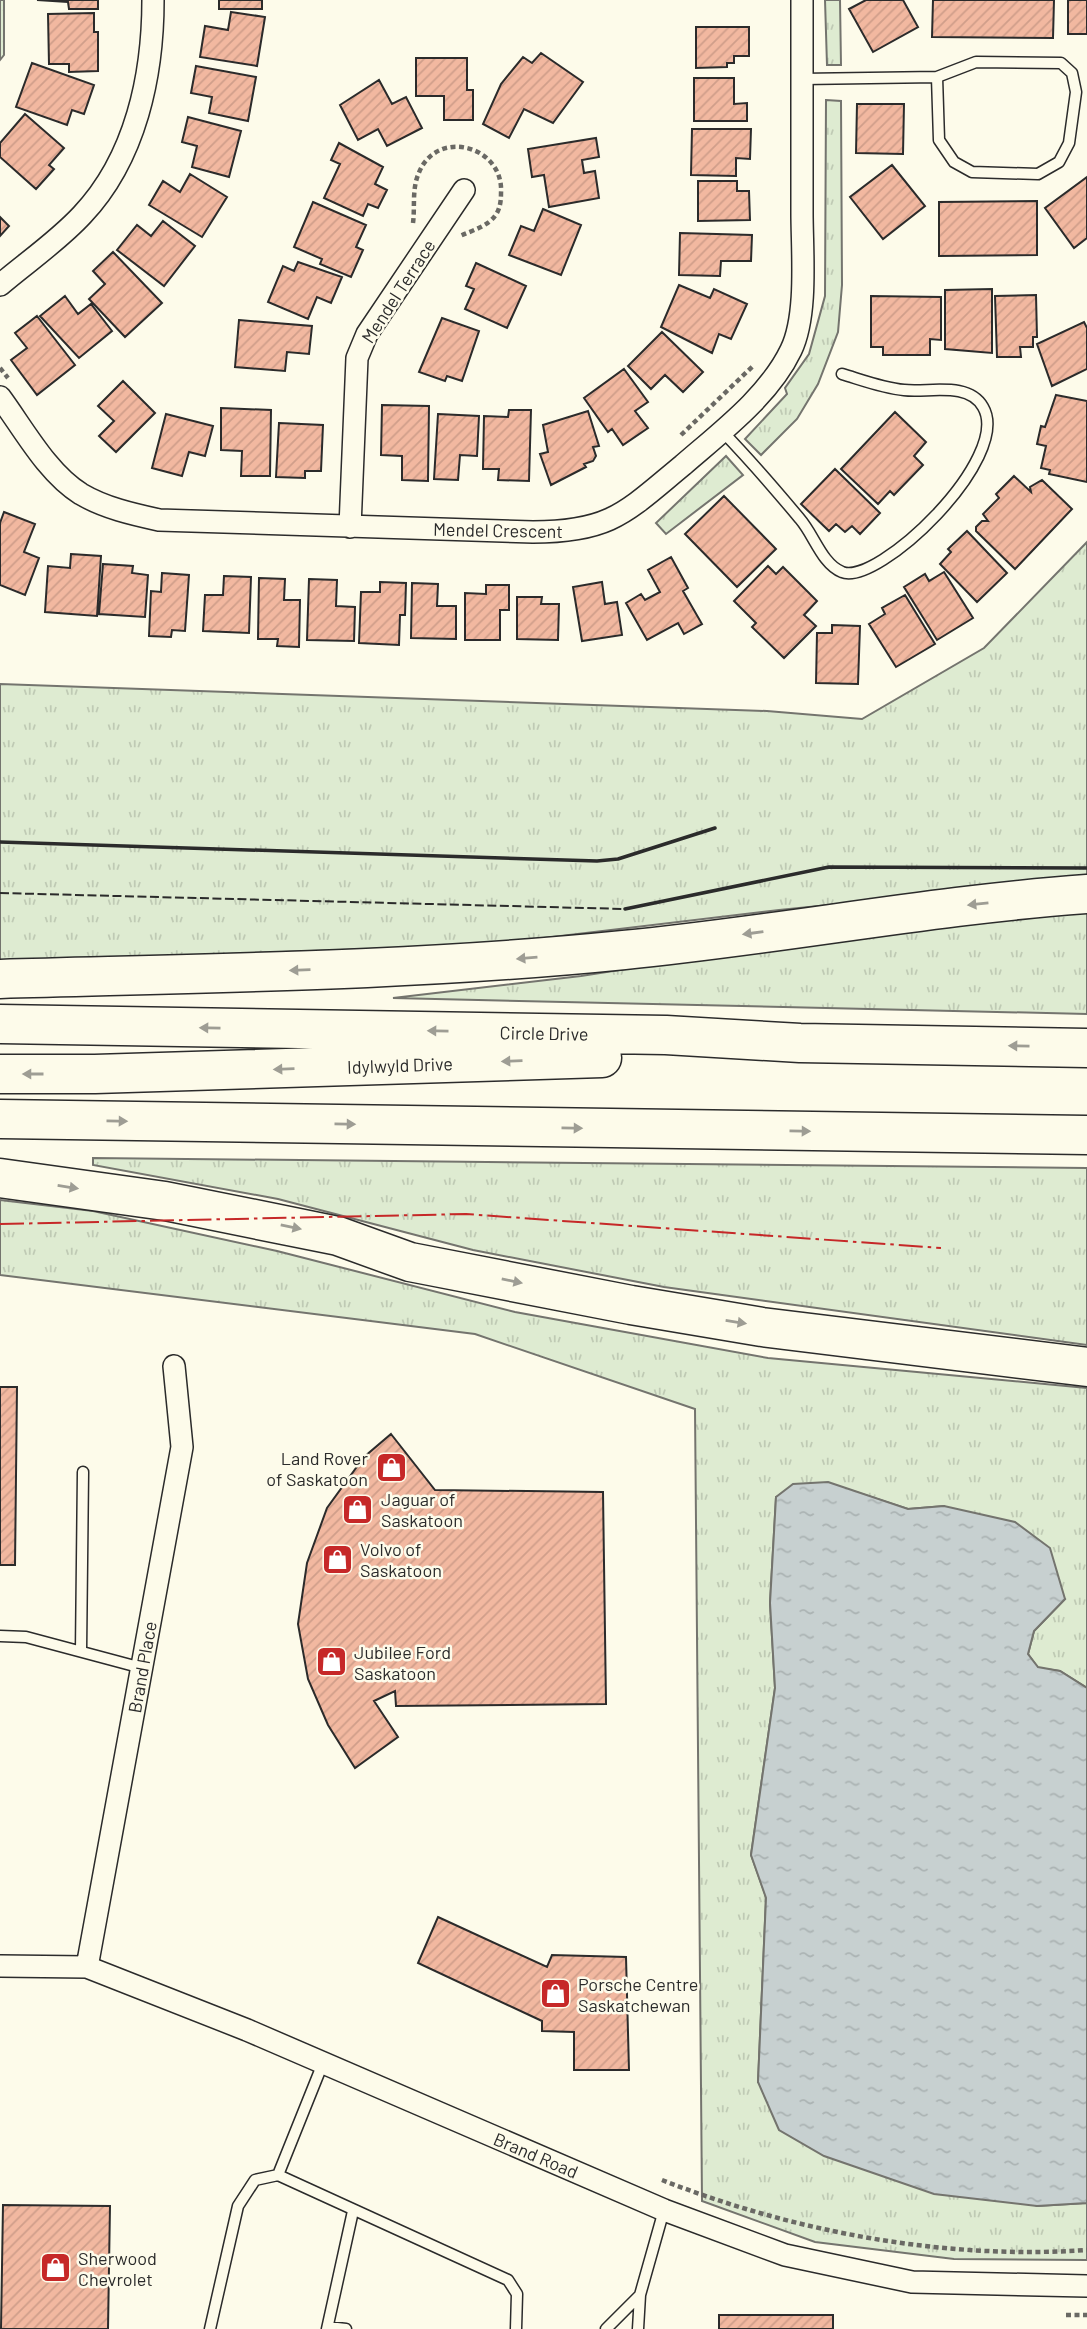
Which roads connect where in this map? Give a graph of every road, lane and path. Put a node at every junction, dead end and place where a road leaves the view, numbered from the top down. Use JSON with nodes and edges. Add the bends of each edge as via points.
{"nodes":[{"id":1,"x":153,"y":0,"type":"edge"},
{"id":2,"x":802,"y":0,"type":"edge"},
{"id":3,"x":937,"y":77,"type":"junction"},
{"id":4,"x":802,"y":79,"type":"junction"},
{"id":5,"x":464,"y":190,"type":"dead end"},
{"id":6,"x":409,"y":232,"type":"dead end"},
{"id":7,"x":454,"y":239,"type":"dead end"},
{"id":8,"x":0,"y":285,"type":"edge"},
{"id":9,"x":758,"y":361,"type":"dead end"},
{"id":10,"x":0,"y":368,"type":"edge"},
{"id":11,"x":842,"y":374,"type":"dead end"},
{"id":12,"x":8,"y":392,"type":"edge"},
{"id":13,"x":722,"y":431,"type":"junction"},
{"id":14,"x":672,"y":444,"type":"dead end"},
{"id":15,"x":350,"y":527,"type":"junction"},
{"id":16,"x":1087,"y":895,"type":"edge"},
{"id":17,"x":0,"y":979,"type":"edge"},
{"id":18,"x":0,"y":1024,"type":"edge"},
{"id":19,"x":800,"y":1043,"type":"junction"},
{"id":20,"x":1087,"y":1048,"type":"edge"},
{"id":21,"x":0,"y":1074,"type":"edge"},
{"id":22,"x":0,"y":1119,"type":"edge"},
{"id":23,"x":1087,"y":1135,"type":"edge"},
{"id":24,"x":0,"y":1178,"type":"edge"},
{"id":25,"x":174,"y":1366,"type":"dead end"},
{"id":26,"x":1087,"y":1367,"type":"edge"},
{"id":27,"x":83,"y":1472,"type":"dead end"},
{"id":28,"x":0,"y":1636,"type":"edge"},
{"id":29,"x":81,"y":1651,"type":"junction"},
{"id":30,"x":142,"y":1668,"type":"junction"},
{"id":31,"x":0,"y":1966,"type":"edge"},
{"id":32,"x":87,"y":1967,"type":"junction"},
{"id":33,"x":323,"y":2063,"type":"junction"},
{"id":34,"x":278,"y":2175,"type":"junction"},
{"id":35,"x":662,"y":2180,"type":"dead end"},
{"id":36,"x":664,"y":2210,"type":"junction"},
{"id":37,"x":353,"y":2211,"type":"junction"},
{"id":38,"x":1087,"y":2250,"type":"edge"},
{"id":39,"x":1087,"y":2286,"type":"edge"},
{"id":40,"x":639,"y":2295,"type":"junction"},
{"id":41,"x":1066,"y":2315,"type":"dead end"},
{"id":42,"x":1087,"y":2315,"type":"edge"},
{"id":43,"x":328,"y":2328,"type":"edge"},
{"id":44,"x":210,"y":2329,"type":"edge"},
{"id":45,"x":346,"y":2329,"type":"edge"},
{"id":46,"x":516,"y":2329,"type":"edge"},
{"id":47,"x":606,"y":2329,"type":"edge"},
{"id":48,"x":638,"y":2329,"type":"edge"}],
"edges":[{"from":1,"to":8,"type":"street","via":[[149,72],[138,119],[114,171],[83,215]]},
{"from":2,"to":4,"type":"street","name":"Mendel Crescent"},
{"from":3,"to":3,"type":"lane","via":[[976,62],[1061,63],[1072,73],[1076,92],[1069,143],[1059,162],[1038,174],[972,172],[954,162],[939,141]]},
{"from":3,"to":4,"type":"lane"},
{"from":4,"to":13,"type":"street","name":"Mendel Crescent","via":[[802,253],[793,348],[776,375]]},
{"from":5,"to":15,"type":"street","name":"Mendel Terrace","via":[[367,334],[357,358]]},
{"from":6,"to":7,"type":"path","via":[[418,175],[425,162],[440,150],[467,146],[482,153],[499,171],[501,201],[488,223]]},
{"from":9,"to":14,"type":"path"},
{"from":10,"to":12,"type":"path"},
{"from":11,"to":13,"type":"lane","via":[[903,390],[960,390],[982,405],[990,425],[980,460],[950,502],[907,542],[860,573],[845,574],[832,566],[803,521]]},
{"from":12,"to":15,"type":"street","name":"Mendel Crescent","via":[[57,473],[80,493],[116,510],[159,520]]},
{"from":13,"to":15,"type":"street","name":"Mendel Crescent","via":[[604,524],[573,532]]},
{"from":16,"to":17,"type":"highway","one_way":true,"via":[[882,915],[627,950],[449,965]]},
{"from":19,"to":18,"type":"highway","name":"Circle Drive","one_way":true,"via":[[652,1035]]},
{"from":20,"to":19,"type":"highway","name":"Circle Drive","one_way":true},
{"from":19,"to":21,"type":"highway","name":"Idylwyld Drive","one_way":true,"via":[[667,1056]]},
{"from":22,"to":23,"type":"highway","one_way":true},
{"from":24,"to":26,"type":"highway","one_way":true,"via":[[178,1204],[338,1236],[410,1262],[631,1305],[762,1327]]},
{"from":25,"to":30,"type":"street","name":"Brand Place","via":[[183,1447]]},
{"from":27,"to":29,"type":"lane"},
{"from":28,"to":29,"type":"lane","via":[[26,1637]]},
{"from":29,"to":30,"type":"lane"},
{"from":30,"to":32,"type":"street","name":"Brand Place"},
{"from":31,"to":32,"type":"street","name":"Brand Road"},
{"from":32,"to":33,"type":"street","name":"Brand Road"},
{"from":33,"to":34,"type":"lane"},
{"from":33,"to":36,"type":"street","name":"Brand Road"},
{"from":34,"to":37,"type":"lane"},
{"from":34,"to":44,"type":"lane","via":[[255,2180],[237,2206]]},
{"from":35,"to":38,"type":"path","via":[[746,2211],[896,2243],[1004,2251]]},
{"from":36,"to":39,"type":"street","name":"Brand Road","via":[[785,2255],[912,2282]]},
{"from":36,"to":40,"type":"lane"},
{"from":37,"to":43,"type":"lane"},
{"from":37,"to":46,"type":"lane","via":[[508,2280],[517,2294]]},
{"from":40,"to":47,"type":"lane"},
{"from":40,"to":48,"type":"lane"},
{"from":41,"to":42,"type":"path"},
{"from":43,"to":45,"type":"lane"}]}
